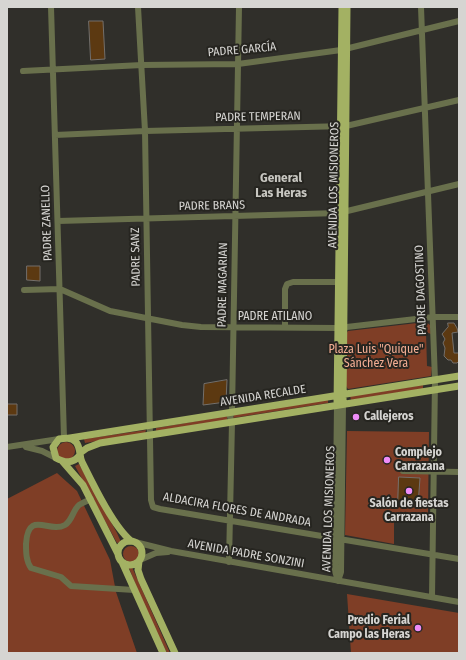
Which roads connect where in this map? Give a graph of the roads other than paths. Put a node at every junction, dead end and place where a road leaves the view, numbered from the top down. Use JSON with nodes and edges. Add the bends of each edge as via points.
{"nodes":[{"id":1,"x":51,"y":7,"type":"edge"},
{"id":2,"x":138,"y":7,"type":"edge"},
{"id":3,"x":238,"y":7,"type":"edge"},
{"id":4,"x":342,"y":7,"type":"edge"},
{"id":5,"x":347,"y":7,"type":"edge"},
{"id":6,"x":421,"y":7,"type":"edge"},
{"id":7,"x":459,"y":21,"type":"edge"},
{"id":8,"x":422,"y":30,"type":"junction"},
{"id":9,"x":344,"y":49,"type":"junction"},
{"id":10,"x":238,"y":64,"type":"junction"},
{"id":11,"x":142,"y":65,"type":"junction"},
{"id":12,"x":53,"y":70,"type":"junction"},
{"id":13,"x":23,"y":71,"type":"dead end"},
{"id":14,"x":459,"y":100,"type":"edge"},
{"id":15,"x":425,"y":108,"type":"junction"},
{"id":16,"x":343,"y":126,"type":"junction"},
{"id":17,"x":237,"y":129,"type":"junction"},
{"id":18,"x":145,"y":130,"type":"junction"},
{"id":19,"x":55,"y":135,"type":"junction"},
{"id":20,"x":459,"y":184,"type":"edge"},
{"id":21,"x":429,"y":192,"type":"junction"},
{"id":22,"x":342,"y":213,"type":"junction"},
{"id":23,"x":236,"y":217,"type":"junction"},
{"id":24,"x":147,"y":219,"type":"junction"},
{"id":25,"x":58,"y":221,"type":"junction"},
{"id":26,"x":339,"y":282,"type":"junction"},
{"id":27,"x":60,"y":289,"type":"junction"},
{"id":28,"x":24,"y":290,"type":"dead end"},
{"id":29,"x":433,"y":317,"type":"junction"},
{"id":30,"x":459,"y":317,"type":"edge"},
{"id":31,"x":148,"y":319,"type":"junction"},
{"id":32,"x":233,"y":327,"type":"junction"},
{"id":33,"x":285,"y":327,"type":"junction"},
{"id":34,"x":341,"y":328,"type":"junction"},
{"id":35,"x":459,"y":376,"type":"edge"},
{"id":36,"x":436,"y":380,"type":"junction"},
{"id":37,"x":459,"y":386,"type":"edge"},
{"id":38,"x":436,"y":390,"type":"junction"},
{"id":39,"x":340,"y":395,"type":"junction"},
{"id":40,"x":340,"y":405,"type":"junction"},
{"id":41,"x":232,"y":412,"type":"junction"},
{"id":42,"x":232,"y":422,"type":"junction"},
{"id":43,"x":149,"y":425,"type":"junction"},
{"id":44,"x":150,"y":435,"type":"junction"},
{"id":45,"x":64,"y":438,"type":"junction"},
{"id":46,"x":20,"y":446,"type":"junction"},
{"id":47,"x":7,"y":447,"type":"edge"},
{"id":48,"x":80,"y":454,"type":"junction"},
{"id":49,"x":56,"y":458,"type":"junction"},
{"id":50,"x":63,"y":462,"type":"junction"},
{"id":51,"x":403,"y":471,"type":"dead end"},
{"id":52,"x":433,"y":472,"type":"junction"},
{"id":53,"x":459,"y":472,"type":"edge"},
{"id":54,"x":91,"y":499,"type":"junction"},
{"id":55,"x":154,"y":507,"type":"joint"},
{"id":56,"x":230,"y":521,"type":"junction"},
{"id":57,"x":338,"y":539,"type":"junction"},
{"id":58,"x":133,"y":542,"type":"junction"},
{"id":59,"x":171,"y":552,"type":"junction"},
{"id":60,"x":118,"y":554,"type":"junction"},
{"id":61,"x":431,"y":554,"type":"junction"},
{"id":62,"x":459,"y":559,"type":"edge"},
{"id":63,"x":140,"y":560,"type":"junction"},
{"id":64,"x":122,"y":562,"type":"junction"},
{"id":65,"x":229,"y":562,"type":"junction"},
{"id":66,"x":338,"y":581,"type":"junction"},
{"id":67,"x":134,"y":590,"type":"junction"},
{"id":68,"x":432,"y":597,"type":"junction"},
{"id":69,"x":459,"y":602,"type":"edge"},
{"id":70,"x":163,"y":653,"type":"edge"},
{"id":71,"x":175,"y":653,"type":"edge"}],
"edges":[{"from":1,"to":12,"type":"street","name":"PADRE ZANELLO"},
{"from":2,"to":11,"type":"street","name":"PADRE SANZ"},
{"from":3,"to":10,"type":"street","name":"PADRE MAGARIAN"},
{"from":4,"to":9,"type":"main road","name":"AVENIDA LOS MISIONEROS"},
{"from":5,"to":9,"type":"main road","name":"AVENIDA LOS MISIONEROS"},
{"from":6,"to":8,"type":"street","name":"PADRE DAGOSTINO"},
{"from":7,"to":8,"type":"street","name":"PADRE GARCÍA"},
{"from":8,"to":9,"type":"street","name":"PADRE GARCÍA"},
{"from":8,"to":15,"type":"street","name":"PADRE DAGOSTINO"},
{"from":9,"to":10,"type":"street","name":"PADRE GARCÍA"},
{"from":9,"to":16,"type":"main road","name":"AVENIDA LOS MISIONEROS"},
{"from":10,"to":11,"type":"street","name":"PADRE GARCÍA"},
{"from":10,"to":17,"type":"street","name":"PADRE MAGARIAN"},
{"from":11,"to":12,"type":"street","name":"PADRE GARCÍA"},
{"from":11,"to":18,"type":"street","name":"PADRE SANZ"},
{"from":12,"to":13,"type":"street","name":"PADRE GARCÍA"},
{"from":12,"to":19,"type":"street","name":"PADRE ZANELLO"},
{"from":14,"to":15,"type":"street","name":"PADRE TEMPERAN"},
{"from":15,"to":16,"type":"street","name":"PADRE TEMPERAN"},
{"from":15,"to":21,"type":"street","name":"PADRE DAGOSTINO"},
{"from":16,"to":17,"type":"street","name":"PADRE TEMPERAN"},
{"from":16,"to":22,"type":"main road","name":"AVENIDA LOS MISIONEROS"},
{"from":17,"to":18,"type":"street","name":"PADRE TEMPERAN"},
{"from":17,"to":23,"type":"street","name":"PADRE MAGARIAN"},
{"from":18,"to":19,"type":"street","name":"PADRE TEMPERAN"},
{"from":18,"to":24,"type":"street","name":"PADRE SANZ"},
{"from":19,"to":25,"type":"street","name":"PADRE ZANELLO"},
{"from":20,"to":21,"type":"street","name":"PADRE BRANS"},
{"from":21,"to":22,"type":"street","name":"PADRE BRANS"},
{"from":21,"to":29,"type":"street","name":"PADRE DAGOSTINO"},
{"from":22,"to":23,"type":"street","name":"PADRE BRANS"},
{"from":22,"to":26,"type":"main road","name":"AVENIDA LOS MISIONEROS"},
{"from":22,"to":34,"type":"main road","name":"AVENIDA LOS MISIONEROS"},
{"from":23,"to":24,"type":"street","name":"PADRE BRANS"},
{"from":23,"to":32,"type":"street","name":"PADRE MAGARIAN"},
{"from":24,"to":25,"type":"street","name":"PADRE BRANS"},
{"from":24,"to":31,"type":"street","name":"PADRE SANZ"},
{"from":25,"to":27,"type":"street","name":"PADRE ZANELLO"},
{"from":26,"to":33,"type":"street","via":[[287,284]]},
{"from":26,"to":34,"type":"main road","name":"AVENIDA LOS MISIONEROS"},
{"from":27,"to":28,"type":"street","name":"PADRE ATILANO"},
{"from":27,"to":31,"type":"street","name":"PADRE ATILANO","via":[[110,311]]},
{"from":27,"to":45,"type":"street","name":"PADRE ZANELLO"},
{"from":29,"to":30,"type":"street","name":"PADRE ATILANO"},
{"from":29,"to":34,"type":"street","name":"PADRE ATILANO"},
{"from":29,"to":36,"type":"street","name":"PADRE DAGOSTINO"},
{"from":31,"to":32,"type":"street","name":"PADRE ATILANO","via":[[188,326]]},
{"from":31,"to":43,"type":"street","name":"PADRE SANZ"},
{"from":32,"to":33,"type":"street","name":"PADRE ATILANO"},
{"from":32,"to":41,"type":"street","name":"PADRE MAGARIAN"},
{"from":33,"to":34,"type":"street","name":"PADRE ATILANO"},
{"from":34,"to":39,"type":"main road","name":"AVENIDA LOS MISIONEROS"},
{"from":35,"to":36,"type":"main road","name":"AVENIDA RECALDE"},
{"from":36,"to":38,"type":"street","name":"PADRE DAGOSTINO"},
{"from":36,"to":39,"type":"main road","name":"AVENIDA RECALDE"},
{"from":37,"to":38,"type":"main road","name":"AVENIDA RECALDE"},
{"from":38,"to":40,"type":"main road","name":"AVENIDA RECALDE"},
{"from":38,"to":52,"type":"street","name":"PADRE DAGOSTINO"},
{"from":39,"to":40,"type":"main road","name":"AVENIDA LOS MISIONEROS"},
{"from":39,"to":41,"type":"main road","name":"AVENIDA RECALDE"},
{"from":40,"to":42,"type":"main road","name":"AVENIDA RECALDE"},
{"from":40,"to":57,"type":"street","name":"AVENIDA LOS MISIONEROS"},
{"from":41,"to":42,"type":"street","name":"PADRE MAGARIAN"},
{"from":41,"to":43,"type":"main road","name":"AVENIDA RECALDE"},
{"from":42,"to":44,"type":"main road","name":"AVENIDA RECALDE"},
{"from":42,"to":56,"type":"street","name":"PADRE MAGARIAN"},
{"from":43,"to":44,"type":"street","name":"PADRE SANZ"},
{"from":43,"to":45,"type":"main road","name":"AVENIDA RECALDE"},
{"from":44,"to":48,"type":"main road","name":"AVENIDA RECALDE","via":[[100,443]]},
{"from":44,"to":55,"type":"street","name":"PADRE SANZ","via":[[151,500]]},
{"from":45,"to":46,"type":"street","name":"AVENIDA RECALDE"},
{"from":45,"to":48,"type":"main road","via":[[76,443]]},
{"from":45,"to":49,"type":"main road","via":[[53,447]]},
{"from":46,"to":47,"type":"street","name":"AVENIDA RECALDE"},
{"from":46,"to":49,"type":"street","name":"AVENIDA RECALDE","via":[[33,448]]},
{"from":48,"to":50,"type":"main road","via":[[72,462]]},
{"from":48,"to":58,"type":"main road","via":[[118,526]]},
{"from":49,"to":50,"type":"main road"},
{"from":50,"to":54,"type":"main road"},
{"from":51,"to":52,"type":"street"},
{"from":52,"to":53,"type":"street"},
{"from":52,"to":61,"type":"street","name":"PADRE DAGOSTINO"},
{"from":54,"to":60,"type":"main road"},
{"from":54,"to":67,"type":"street","via":[[80,505],[69,522],[63,526],[36,524],[30,528],[27,533],[28,564],[31,568],[62,577],[71,586]]},
{"from":55,"to":56,"type":"street","name":"ALDACIRA FLORES DE ANDRADA"},
{"from":56,"to":57,"type":"street","name":"ALDACIRA FLORES DE ANDRADA"},
{"from":56,"to":65,"type":"street","name":"PADRE MAGARIAN"},
{"from":57,"to":61,"type":"street","name":"ALDACIRA FLORES DE ANDRADA"},
{"from":57,"to":66,"type":"street","name":"AVENIDA LOS MISIONEROS"},
{"from":58,"to":59,"type":"street","name":"AVENIDA PADRE SONZINI"},
{"from":58,"to":60,"type":"main road","via":[[120,547]]},
{"from":58,"to":63,"type":"main road","via":[[142,550]]},
{"from":59,"to":63,"type":"street","name":"AVENIDA PADRE SONZINI","via":[[156,553]]},
{"from":59,"to":65,"type":"street","name":"AVENIDA PADRE SONZINI"},
{"from":60,"to":64,"type":"main road"},
{"from":61,"to":62,"type":"street","name":"ALDACIRA FLORES DE ANDRADA"},
{"from":61,"to":68,"type":"street","name":"PADRE DAGOSTINO"},
{"from":63,"to":64,"type":"main road","via":[[129,565]]},
{"from":63,"to":71,"type":"main road","via":[[138,570],[141,579]]},
{"from":64,"to":67,"type":"main road"},
{"from":65,"to":66,"type":"street","name":"AVENIDA PADRE SONZINI"},
{"from":66,"to":68,"type":"street","name":"AVENIDA PADRE SONZINI"},
{"from":67,"to":70,"type":"main road"},
{"from":68,"to":69,"type":"street","name":"AVENIDA PADRE SONZINI"}]}
